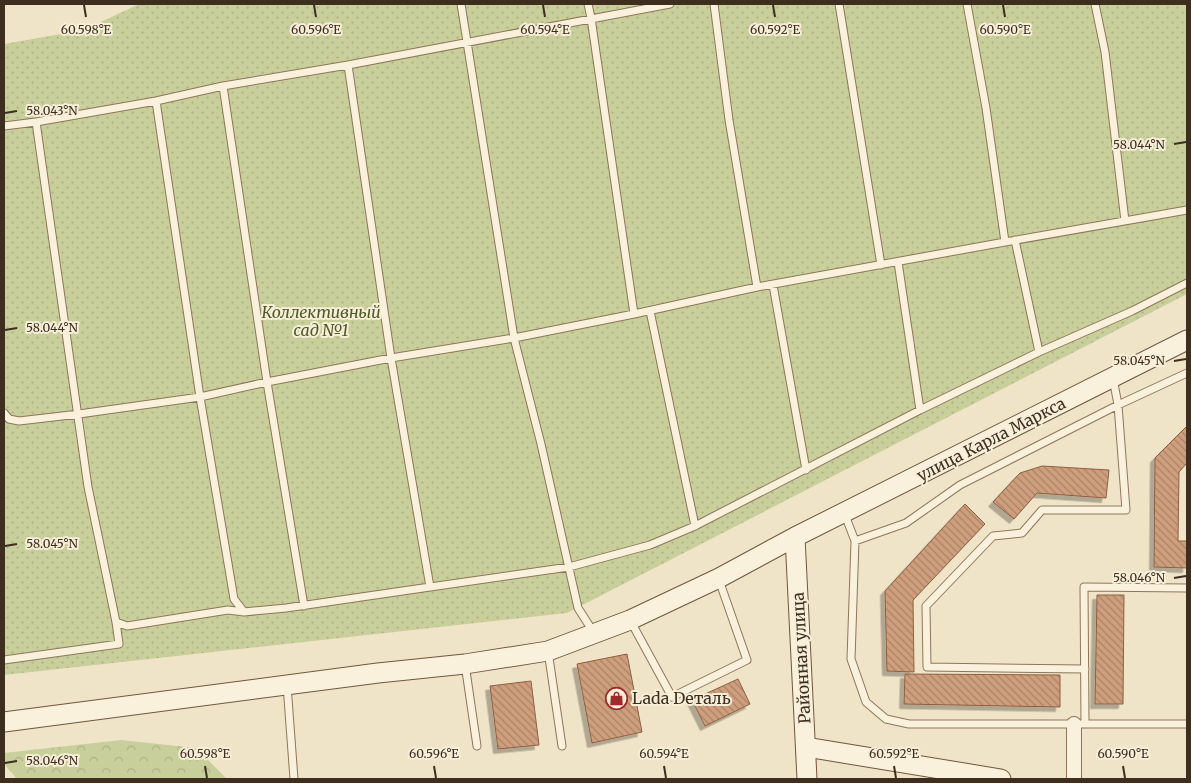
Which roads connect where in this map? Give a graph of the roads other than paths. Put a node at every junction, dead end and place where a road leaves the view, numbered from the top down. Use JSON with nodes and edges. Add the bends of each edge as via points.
{"nodes":[{"id":1,"x":461,"y":4,"type":"edge"},
{"id":2,"x":588,"y":4,"type":"edge"},
{"id":3,"x":670,"y":4,"type":"edge"},
{"id":4,"x":714,"y":4,"type":"edge"},
{"id":5,"x":839,"y":4,"type":"edge"},
{"id":6,"x":967,"y":4,"type":"edge"},
{"id":7,"x":1095,"y":4,"type":"edge"},
{"id":8,"x":592,"y":18,"type":"junction"},
{"id":9,"x":467,"y":43,"type":"junction"},
{"id":10,"x":348,"y":65,"type":"junction"},
{"id":11,"x":223,"y":86,"type":"junction"},
{"id":12,"x":156,"y":101,"type":"junction"},
{"id":13,"x":36,"y":122,"type":"junction"},
{"id":14,"x":4,"y":126,"type":"edge"},
{"id":15,"x":1187,"y":210,"type":"edge"},
{"id":16,"x":1125,"y":221,"type":"junction"},
{"id":17,"x":1016,"y":240,"type":"junction"},
{"id":18,"x":1005,"y":242,"type":"junction"},
{"id":19,"x":898,"y":262,"type":"junction"},
{"id":20,"x":881,"y":265,"type":"junction"},
{"id":21,"x":1187,"y":283,"type":"edge"},
{"id":22,"x":773,"y":284,"type":"junction"},
{"id":23,"x":757,"y":287,"type":"junction"},
{"id":24,"x":650,"y":311,"type":"junction"},
{"id":25,"x":634,"y":314,"type":"junction"},
{"id":26,"x":514,"y":338,"type":"junction"},
{"id":27,"x":1187,"y":340,"type":"edge"},
{"id":28,"x":1039,"y":352,"type":"junction"},
{"id":29,"x":391,"y":358,"type":"junction"},
{"id":30,"x":1187,"y":373,"type":"edge"},
{"id":31,"x":1113,"y":377,"type":"junction"},
{"id":32,"x":268,"y":382,"type":"junction"},
{"id":33,"x":200,"y":397,"type":"junction"},
{"id":34,"x":1118,"y":405,"type":"junction"},
{"id":35,"x":920,"y":410,"type":"junction"},
{"id":36,"x":4,"y":413,"type":"edge"},
{"id":37,"x":79,"y":414,"type":"junction"},
{"id":38,"x":806,"y":470,"type":"junction"},
{"id":39,"x":844,"y":513,"type":"junction"},
{"id":40,"x":695,"y":526,"type":"junction"},
{"id":41,"x":795,"y":537,"type":"junction"},
{"id":42,"x":855,"y":541,"type":"junction"},
{"id":43,"x":569,"y":567,"type":"junction"},
{"id":44,"x":719,"y":578,"type":"junction"},
{"id":45,"x":430,"y":587,"type":"junction"},
{"id":46,"x":1187,"y":588,"type":"edge"},
{"id":47,"x":304,"y":606,"type":"junction"},
{"id":48,"x":244,"y":612,"type":"junction"},
{"id":49,"x":630,"y":620,"type":"junction"},
{"id":50,"x":116,"y":622,"type":"junction"},
{"id":51,"x":594,"y":633,"type":"junction"},
{"id":52,"x":548,"y":651,"type":"junction"},
{"id":53,"x":4,"y":660,"type":"edge"},
{"id":54,"x":465,"y":664,"type":"junction"},
{"id":55,"x":1084,"y":669,"type":"junction"},
{"id":56,"x":287,"y":685,"type":"junction"},
{"id":57,"x":4,"y":722,"type":"edge"},
{"id":58,"x":1079,"y":724,"type":"junction"},
{"id":59,"x":1187,"y":724,"type":"edge"},
{"id":60,"x":477,"y":746,"type":"dead end"},
{"id":61,"x":562,"y":746,"type":"dead end"},
{"id":62,"x":806,"y":747,"type":"junction"},
{"id":63,"x":294,"y":779,"type":"edge"},
{"id":64,"x":807,"y":779,"type":"edge"},
{"id":65,"x":1002,"y":779,"type":"edge"},
{"id":66,"x":1074,"y":779,"type":"edge"}],
"edges":[{"from":1,"to":9,"type":"lane"},
{"from":2,"to":8,"type":"lane"},
{"from":3,"to":8,"type":"lane"},
{"from":4,"to":23,"type":"lane","via":[[729,120]]},
{"from":5,"to":20,"type":"lane"},
{"from":6,"to":18,"type":"lane"},
{"from":7,"to":16,"type":"lane"},
{"from":8,"to":9,"type":"lane"},
{"from":8,"to":25,"type":"lane"},
{"from":9,"to":10,"type":"lane"},
{"from":9,"to":26,"type":"lane"},
{"from":10,"to":11,"type":"lane"},
{"from":10,"to":29,"type":"lane"},
{"from":11,"to":12,"type":"lane"},
{"from":11,"to":32,"type":"lane"},
{"from":12,"to":13,"type":"lane"},
{"from":12,"to":33,"type":"lane"},
{"from":13,"to":14,"type":"lane"},
{"from":13,"to":37,"type":"lane"},
{"from":15,"to":16,"type":"lane"},
{"from":16,"to":17,"type":"lane"},
{"from":17,"to":18,"type":"lane"},
{"from":17,"to":28,"type":"lane"},
{"from":18,"to":19,"type":"lane"},
{"from":19,"to":20,"type":"lane"},
{"from":19,"to":35,"type":"lane"},
{"from":20,"to":22,"type":"lane"},
{"from":21,"to":28,"type":"lane"},
{"from":22,"to":23,"type":"lane"},
{"from":22,"to":38,"type":"lane"},
{"from":23,"to":24,"type":"lane"},
{"from":24,"to":25,"type":"lane"},
{"from":24,"to":40,"type":"lane"},
{"from":25,"to":26,"type":"lane"},
{"from":26,"to":29,"type":"lane"},
{"from":26,"to":43,"type":"lane"},
{"from":27,"to":31,"type":"street","name":"улица Карла Маркса"},
{"from":28,"to":35,"type":"lane"},
{"from":29,"to":32,"type":"lane"},
{"from":29,"to":45,"type":"lane"},
{"from":30,"to":34,"type":"lane"},
{"from":31,"to":34,"type":"lane"},
{"from":31,"to":39,"type":"street","name":"улица Карла Маркса"},
{"from":32,"to":33,"type":"lane"},
{"from":32,"to":47,"type":"lane"},
{"from":33,"to":37,"type":"lane"},
{"from":33,"to":48,"type":"lane","via":[[234,600]]},
{"from":34,"to":42,"type":"lane","via":[[960,485],[906,523]]},
{"from":34,"to":55,"type":"lane","via":[[1126,510],[1042,510],[1022,533],[993,536],[926,606],[926,667]]},
{"from":35,"to":38,"type":"lane"},
{"from":36,"to":37,"type":"lane","via":[[9,419],[19,421]]},
{"from":37,"to":50,"type":"lane","via":[[88,487]]},
{"from":38,"to":40,"type":"lane"},
{"from":39,"to":41,"type":"street","name":"улица Карла Маркса"},
{"from":39,"to":42,"type":"lane"},
{"from":40,"to":43,"type":"lane","via":[[650,545]]},
{"from":41,"to":44,"type":"street","name":"улица Карла Маркса"},
{"from":41,"to":62,"type":"street","name":"Районная улица"},
{"from":42,"to":58,"type":"lane","via":[[851,659],[866,702],[886,719],[909,724]]},
{"from":43,"to":45,"type":"lane"},
{"from":43,"to":51,"type":"lane","via":[[578,608]]},
{"from":44,"to":49,"type":"street","name":"улица Карла Маркса"},
{"from":44,"to":49,"type":"lane","via":[[747,660],[672,697]]},
{"from":45,"to":47,"type":"lane"},
{"from":46,"to":55,"type":"lane","via":[[1084,587]]},
{"from":47,"to":48,"type":"lane"},
{"from":48,"to":50,"type":"lane","via":[[228,610],[127,626]]},
{"from":49,"to":51,"type":"street","name":"улица Карла Маркса"},
{"from":50,"to":53,"type":"lane","via":[[119,644]]},
{"from":51,"to":52,"type":"street","name":"улица Карла Маркса"},
{"from":52,"to":54,"type":"street","name":"улица Карла Маркса"},
{"from":52,"to":61,"type":"lane"},
{"from":54,"to":56,"type":"street","name":"улица Карла Маркса"},
{"from":54,"to":60,"type":"lane"},
{"from":55,"to":58,"type":"lane"},
{"from":56,"to":57,"type":"street","name":"улица Карла Маркса"},
{"from":56,"to":63,"type":"lane"},
{"from":58,"to":59,"type":"lane"},
{"from":58,"to":66,"type":"street"},
{"from":62,"to":64,"type":"street","name":"Районная улица"},
{"from":62,"to":65,"type":"street"}]}
